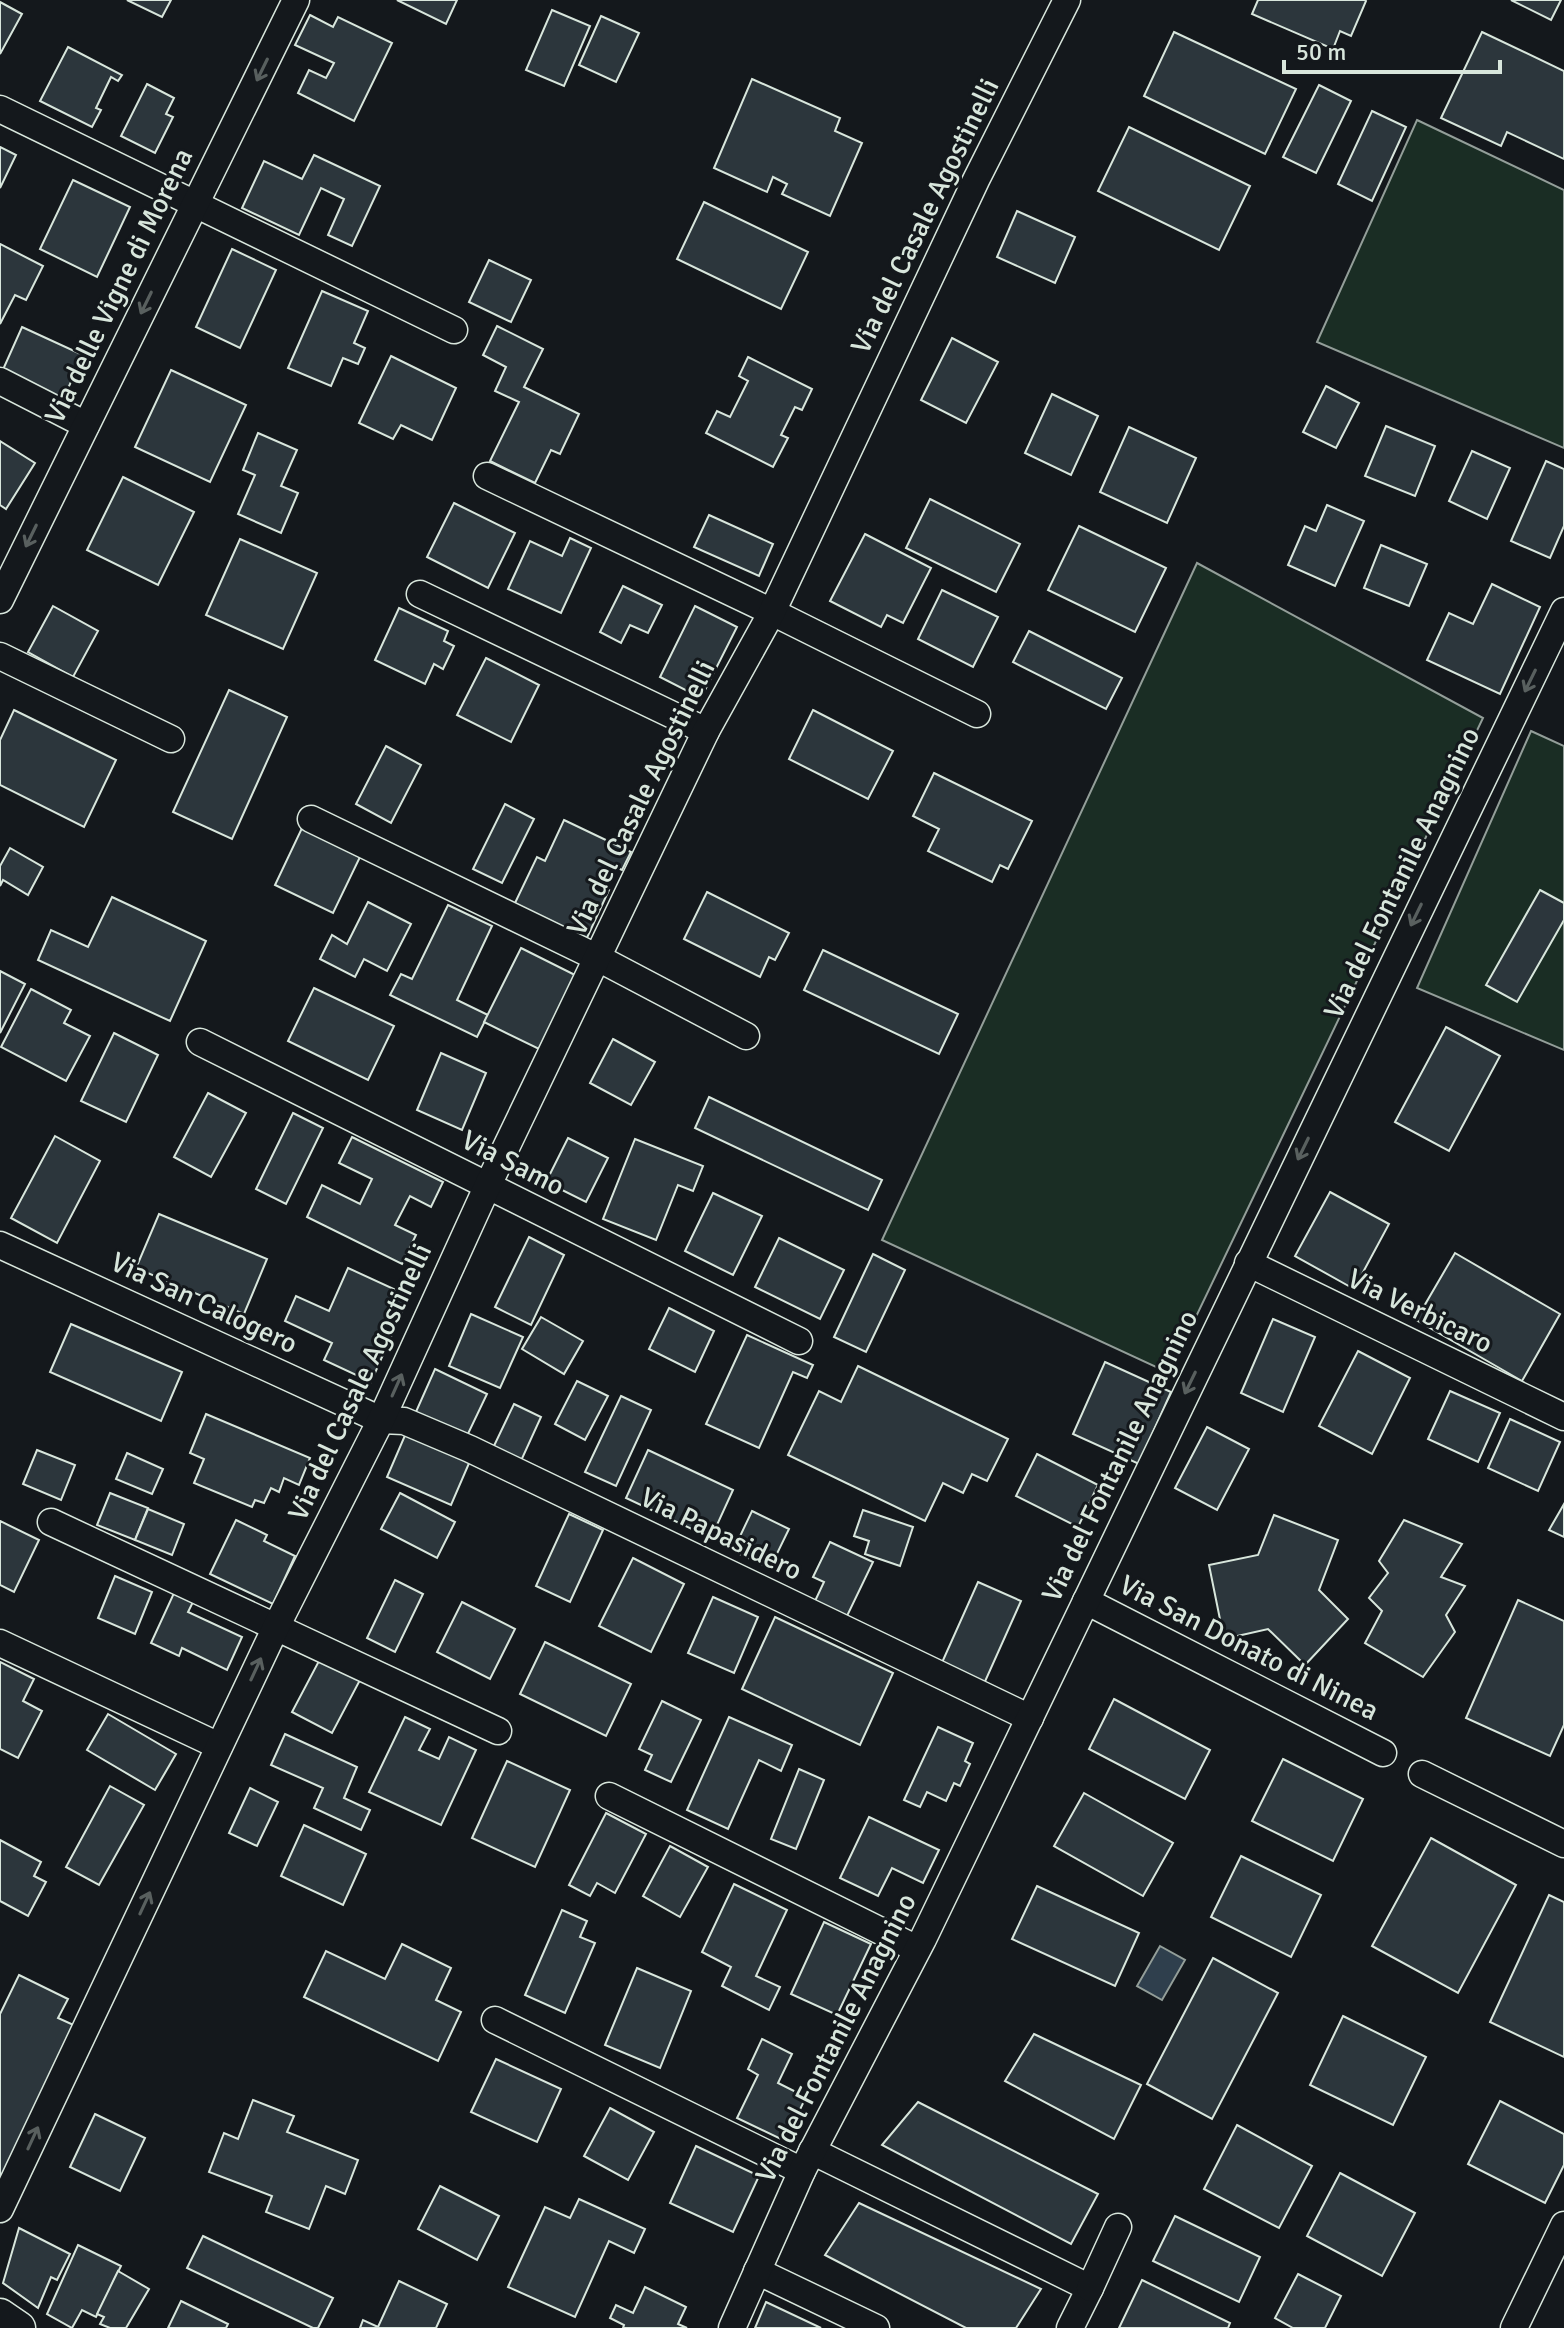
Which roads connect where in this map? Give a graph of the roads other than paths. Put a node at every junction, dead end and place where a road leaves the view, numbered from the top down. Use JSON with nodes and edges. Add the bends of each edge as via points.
{"nodes":[{"id":1,"x":296,"y":0,"type":"edge"},
{"id":2,"x":1067,"y":0,"type":"edge"},
{"id":3,"x":0,"y":109,"type":"edge"},
{"id":4,"x":195,"y":204,"type":"junction"},
{"id":5,"x":454,"y":330,"type":"dead end"},
{"id":6,"x":0,"y":381,"type":"edge"},
{"id":7,"x":86,"y":425,"type":"junction"},
{"id":8,"x":487,"y":476,"type":"dead end"},
{"id":9,"x":420,"y":594,"type":"dead end"},
{"id":10,"x":0,"y":600,"type":"edge"},
{"id":11,"x":1564,"y":611,"type":"edge"},
{"id":12,"x":772,"y":612,"type":"junction"},
{"id":13,"x":0,"y":656,"type":"edge"},
{"id":14,"x":977,"y":714,"type":"dead end"},
{"id":15,"x":706,"y":731,"type":"junction"},
{"id":16,"x":171,"y":739,"type":"dead end"},
{"id":17,"x":311,"y":819,"type":"dead end"},
{"id":18,"x":598,"y":958,"type":"junction"},
{"id":19,"x":746,"y":1036,"type":"dead end"},
{"id":20,"x":200,"y":1042,"type":"dead end"},
{"id":21,"x":488,"y":1185,"type":"junction"},
{"id":22,"x":0,"y":1245,"type":"edge"},
{"id":23,"x":1248,"y":1263,"type":"junction"},
{"id":24,"x":799,"y":1341,"type":"dead end"},
{"id":25,"x":1564,"y":1417,"type":"edge"},
{"id":26,"x":381,"y":1420,"type":"junction"},
{"id":27,"x":51,"y":1522,"type":"dead end"},
{"id":28,"x":1086,"y":1601,"type":"junction"},
{"id":29,"x":276,"y":1627,"type":"junction"},
{"id":30,"x":0,"y":1643,"type":"edge"},
{"id":31,"x":1030,"y":1718,"type":"junction"},
{"id":32,"x":498,"y":1731,"type":"dead end"},
{"id":33,"x":219,"y":1746,"type":"junction"},
{"id":34,"x":1383,"y":1753,"type":"dead end"},
{"id":35,"x":1422,"y":1774,"type":"dead end"},
{"id":36,"x":609,"y":1796,"type":"dead end"},
{"id":37,"x":1564,"y":1844,"type":"edge"},
{"id":38,"x":917,"y":1949,"type":"junction"},
{"id":39,"x":495,"y":2020,"type":"dead end"},
{"id":40,"x":807,"y":2161,"type":"junction"},
{"id":41,"x":0,"y":2209,"type":"edge"},
{"id":42,"x":1564,"y":2225,"type":"edge"},
{"id":43,"x":1118,"y":2227,"type":"dead end"},
{"id":44,"x":757,"y":2271,"type":"junction"},
{"id":45,"x":1090,"y":2288,"type":"junction"},
{"id":46,"x":0,"y":2315,"type":"edge"},
{"id":47,"x":19,"y":2328,"type":"edge"},
{"id":48,"x":732,"y":2328,"type":"edge"},
{"id":49,"x":876,"y":2328,"type":"edge"},
{"id":50,"x":1070,"y":2328,"type":"edge"},
{"id":51,"x":1514,"y":2328,"type":"edge"}],
"edges":[{"from":1,"to":4,"type":"street","name":"Via delle Vigne di Morena","one_way":true},
{"from":2,"to":12,"type":"street","name":"Via del Casale Agostinelli"},
{"from":3,"to":4,"type":"street"},
{"from":4,"to":5,"type":"street"},
{"from":4,"to":7,"type":"street","name":"Via delle Vigne di Morena","one_way":true},
{"from":6,"to":7,"type":"street"},
{"from":7,"to":10,"type":"street","name":"Via delle Vigne di Morena","one_way":true},
{"from":8,"to":12,"type":"street"},
{"from":9,"to":15,"type":"street"},
{"from":11,"to":23,"type":"street","name":"Via del Fontanile Anagnino","one_way":true},
{"from":12,"to":14,"type":"street"},
{"from":12,"to":15,"type":"street","name":"Via del Casale Agostinelli"},
{"from":13,"to":16,"type":"street"},
{"from":15,"to":18,"type":"street","name":"Via del Casale Agostinelli"},
{"from":17,"to":18,"type":"street"},
{"from":18,"to":19,"type":"street"},
{"from":18,"to":21,"type":"street","name":"Via del Casale Agostinelli"},
{"from":20,"to":21,"type":"street","name":"Via Samo"},
{"from":21,"to":24,"type":"street","name":"Via Samo"},
{"from":26,"to":21,"type":"street","name":"Via del Casale Agostinelli","one_way":true},
{"from":22,"to":26,"type":"street","name":"Via San Calogero"},
{"from":23,"to":25,"type":"street","name":"Via Verbicaro"},
{"from":23,"to":28,"type":"street","name":"Via del Fontanile Anagnino","one_way":true},
{"from":26,"to":29,"type":"street","name":"Via del Casale Agostinelli"},
{"from":26,"to":31,"type":"street","name":"Via Papasidero","via":[[404,1421],[470,1449]]},
{"from":27,"to":29,"type":"street"},
{"from":28,"to":31,"type":"street","name":"Via del Fontanile Anagnino"},
{"from":28,"to":34,"type":"street","name":"Via San Donato di Ninea"},
{"from":29,"to":32,"type":"street"},
{"from":33,"to":29,"type":"street","name":"Via del Casale Agostinelli","one_way":true},
{"from":30,"to":33,"type":"street"},
{"from":31,"to":38,"type":"street","name":"Via del Fontanile Anagnino"},
{"from":41,"to":33,"type":"street","name":"Via del Casale Agostinelli","one_way":true},
{"from":35,"to":37,"type":"street"},
{"from":36,"to":38,"type":"street"},
{"from":38,"to":40,"type":"street","name":"Via del Fontanile Anagnino"},
{"from":39,"to":40,"type":"street"},
{"from":40,"to":44,"type":"street","name":"Via del Fontanile Anagnino"},
{"from":40,"to":45,"type":"street"},
{"from":42,"to":51,"type":"street"},
{"from":43,"to":45,"type":"street"},
{"from":44,"to":48,"type":"street","name":"Via del Fontanile Anagnino"},
{"from":44,"to":49,"type":"street"},
{"from":45,"to":50,"type":"street"},
{"from":46,"to":47,"type":"street"}]}
